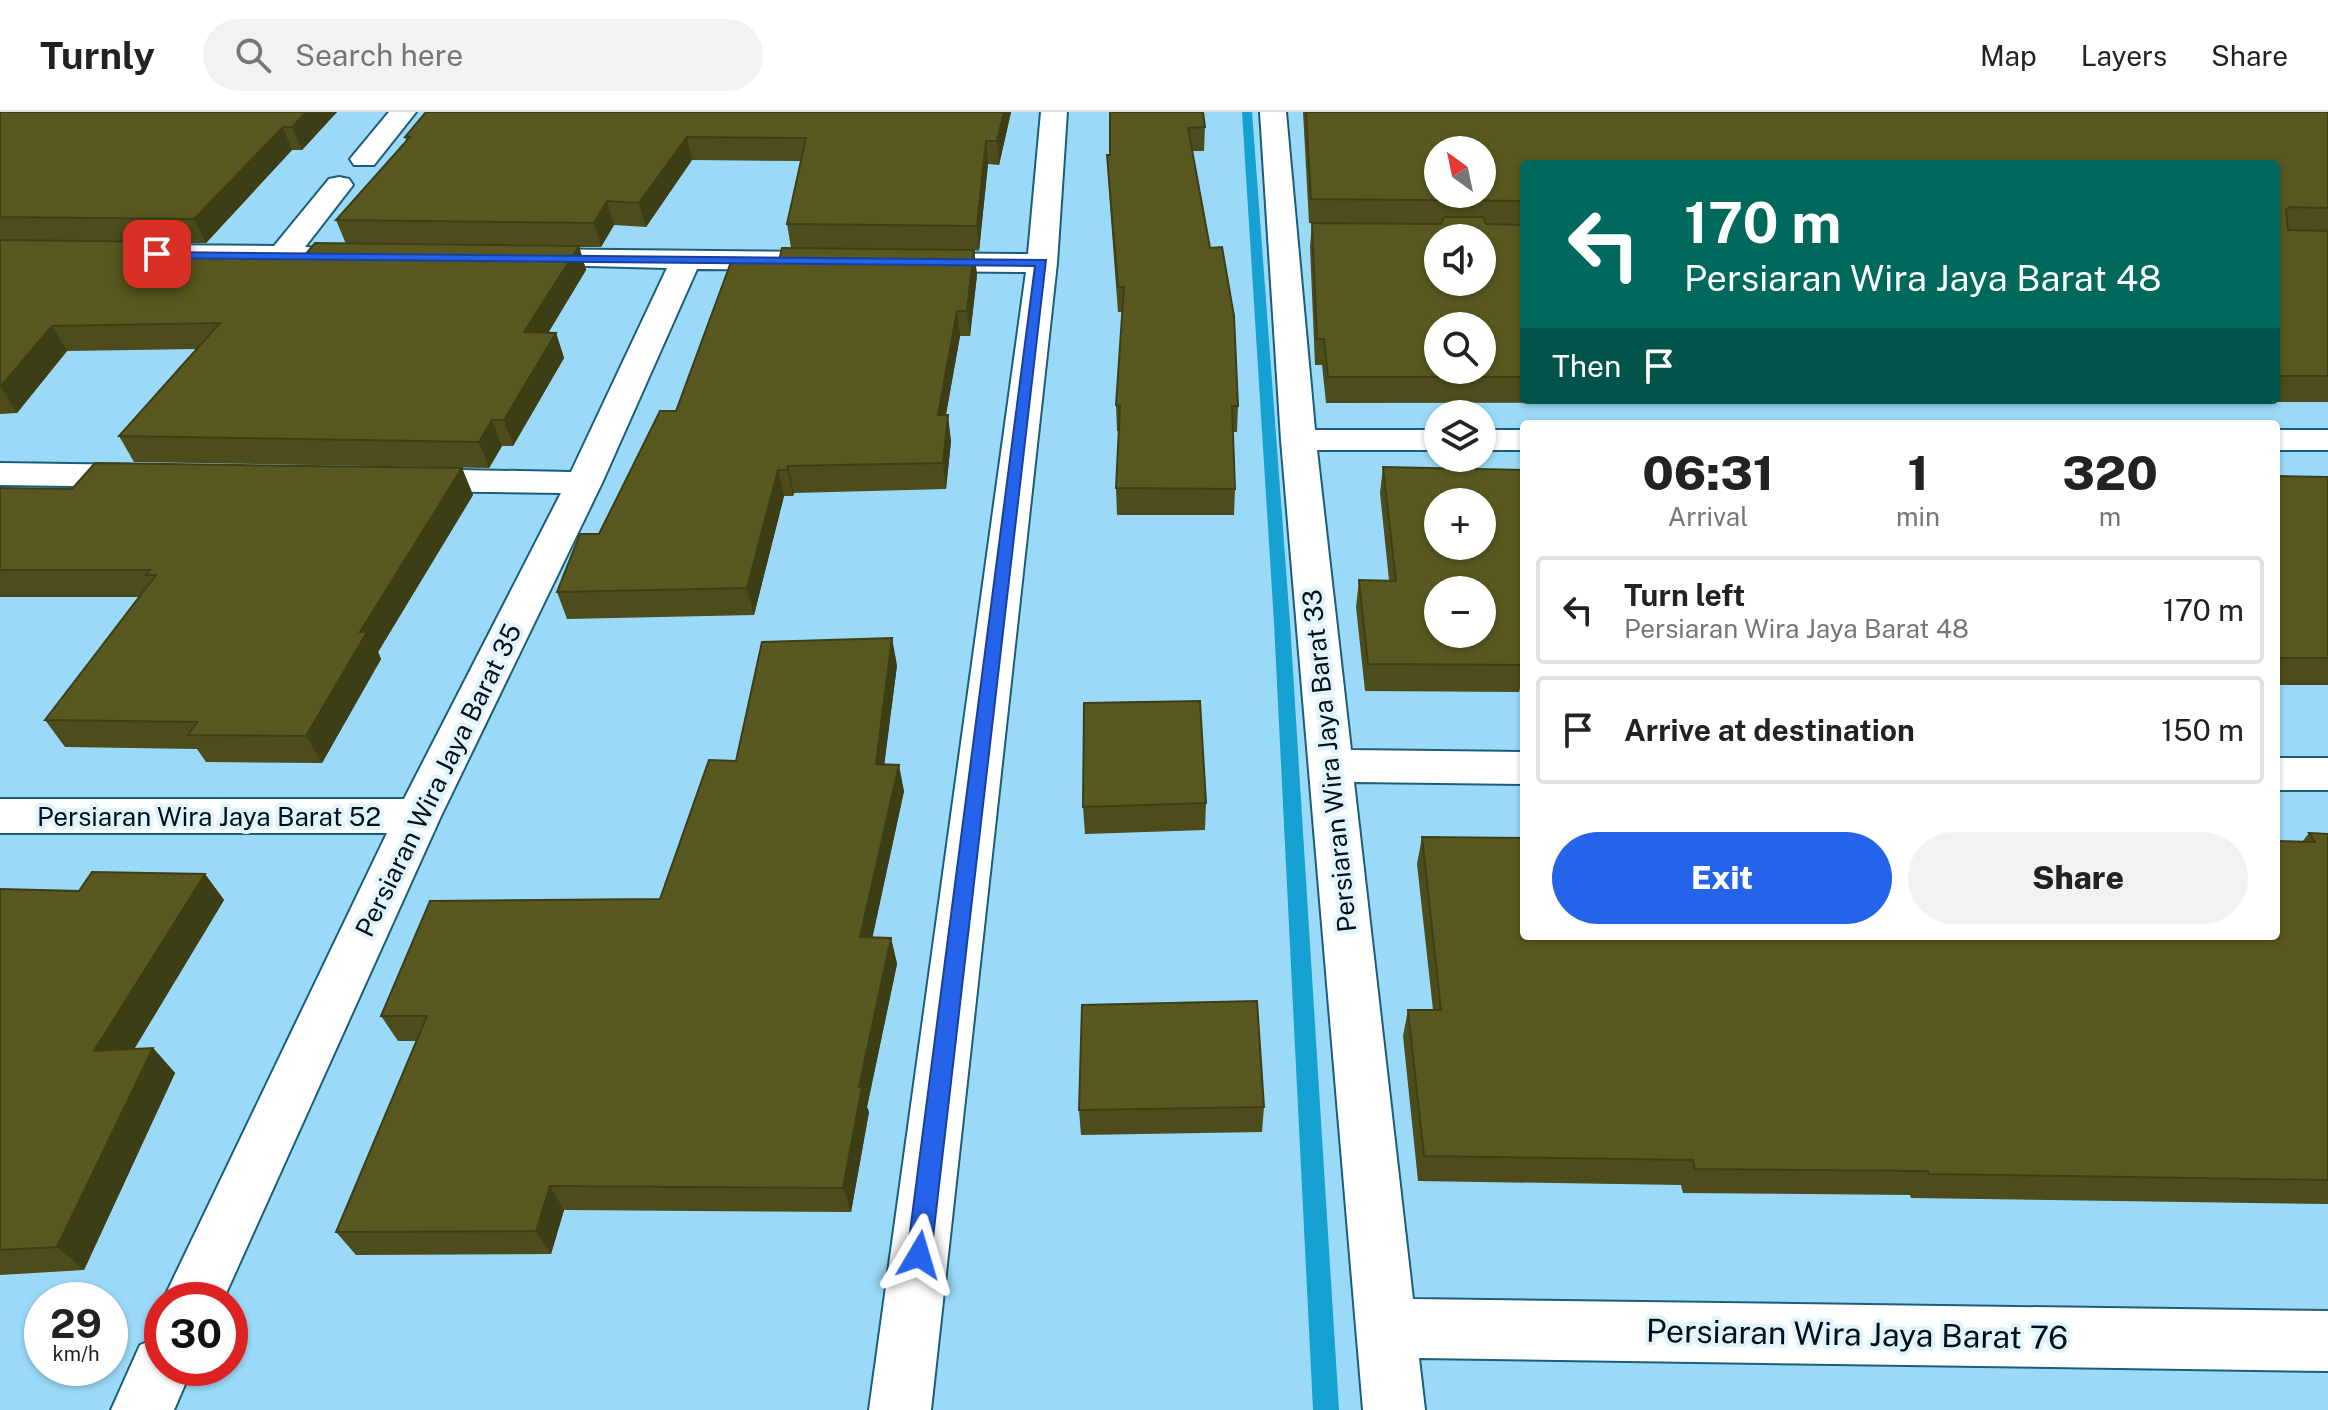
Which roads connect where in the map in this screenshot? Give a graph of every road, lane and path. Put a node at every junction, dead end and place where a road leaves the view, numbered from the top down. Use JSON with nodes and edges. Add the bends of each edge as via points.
{"nodes":[{"id":1,"x":403,"y":112,"type":"edge"},
{"id":2,"x":1054,"y":112,"type":"edge"},
{"id":3,"x":1273,"y":112,"type":"edge"},
{"id":4,"x":364,"y":159,"type":"dead end"},
{"id":5,"x":339,"y":185,"type":"dead end"},
{"id":6,"x":0,"y":253,"type":"edge"},
{"id":7,"x":283,"y":255,"type":"junction"},
{"id":8,"x":376,"y":256,"type":"edge"},
{"id":9,"x":499,"y":258,"type":"edge"},
{"id":10,"x":685,"y":261,"type":"junction"},
{"id":11,"x":856,"y":262,"type":"edge"},
{"id":12,"x":887,"y":262,"type":"edge"},
{"id":13,"x":1042,"y":263,"type":"junction"},
{"id":14,"x":1298,"y":440,"type":"junction"},
{"id":15,"x":1424,"y":440,"type":"edge"},
{"id":16,"x":1496,"y":440,"type":"edge"},
{"id":17,"x":1520,"y":440,"type":"edge"},
{"id":18,"x":2280,"y":440,"type":"edge"},
{"id":19,"x":2328,"y":440,"type":"edge"},
{"id":20,"x":0,"y":474,"type":"edge"},
{"id":21,"x":174,"y":477,"type":"edge"},
{"id":22,"x":379,"y":480,"type":"edge"},
{"id":23,"x":584,"y":483,"type":"junction"},
{"id":24,"x":1329,"y":766,"type":"junction"},
{"id":25,"x":1520,"y":768,"type":"edge"},
{"id":26,"x":2280,"y":774,"type":"edge"},
{"id":27,"x":2328,"y":774,"type":"edge"},
{"id":28,"x":0,"y":816,"type":"edge"},
{"id":29,"x":418,"y":816,"type":"junction"},
{"id":30,"x":201,"y":1282,"type":"edge"},
{"id":31,"x":1386,"y":1328,"type":"junction"},
{"id":32,"x":2328,"y":1341,"type":"edge"},
{"id":33,"x":153,"y":1386,"type":"edge"},
{"id":34,"x":142,"y":1410,"type":"edge"},
{"id":35,"x":900,"y":1410,"type":"edge"},
{"id":36,"x":1394,"y":1410,"type":"edge"}],
"edges":[{"from":1,"to":4,"type":"street"},
{"from":2,"to":13,"type":"street"},
{"from":3,"to":14,"type":"street","name":"Persiaran Wira Jaya Barat 33","via":[[1298,235]]},
{"from":5,"to":7,"type":"street"},
{"from":6,"to":7,"type":"street"},
{"from":7,"to":8,"type":"street"},
{"from":9,"to":10,"type":"street"},
{"from":10,"to":11,"type":"street"},
{"from":10,"to":23,"type":"street","name":"Persiaran Wira Jaya Barat 35"},
{"from":12,"to":13,"type":"street"},
{"from":13,"to":35,"type":"street"},
{"from":14,"to":15,"type":"street"},
{"from":14,"to":24,"type":"street","name":"Persiaran Wira Jaya Barat 33"},
{"from":16,"to":17,"type":"street"},
{"from":18,"to":19,"type":"street"},
{"from":20,"to":21,"type":"street"},
{"from":22,"to":23,"type":"street"},
{"from":23,"to":29,"type":"street","name":"Persiaran Wira Jaya Barat 35"},
{"from":24,"to":25,"type":"street"},
{"from":24,"to":31,"type":"street","name":"Persiaran Wira Jaya Barat 33"},
{"from":26,"to":27,"type":"street"},
{"from":28,"to":29,"type":"street","name":"Persiaran Wira Jaya Barat 52"},
{"from":29,"to":30,"type":"street","name":"Persiaran Wira Jaya Barat 35"},
{"from":31,"to":32,"type":"street","name":"Persiaran Wira Jaya Barat 76"},
{"from":31,"to":36,"type":"street","name":"Persiaran Wira Jaya Barat 33"},
{"from":33,"to":34,"type":"street"}]}
